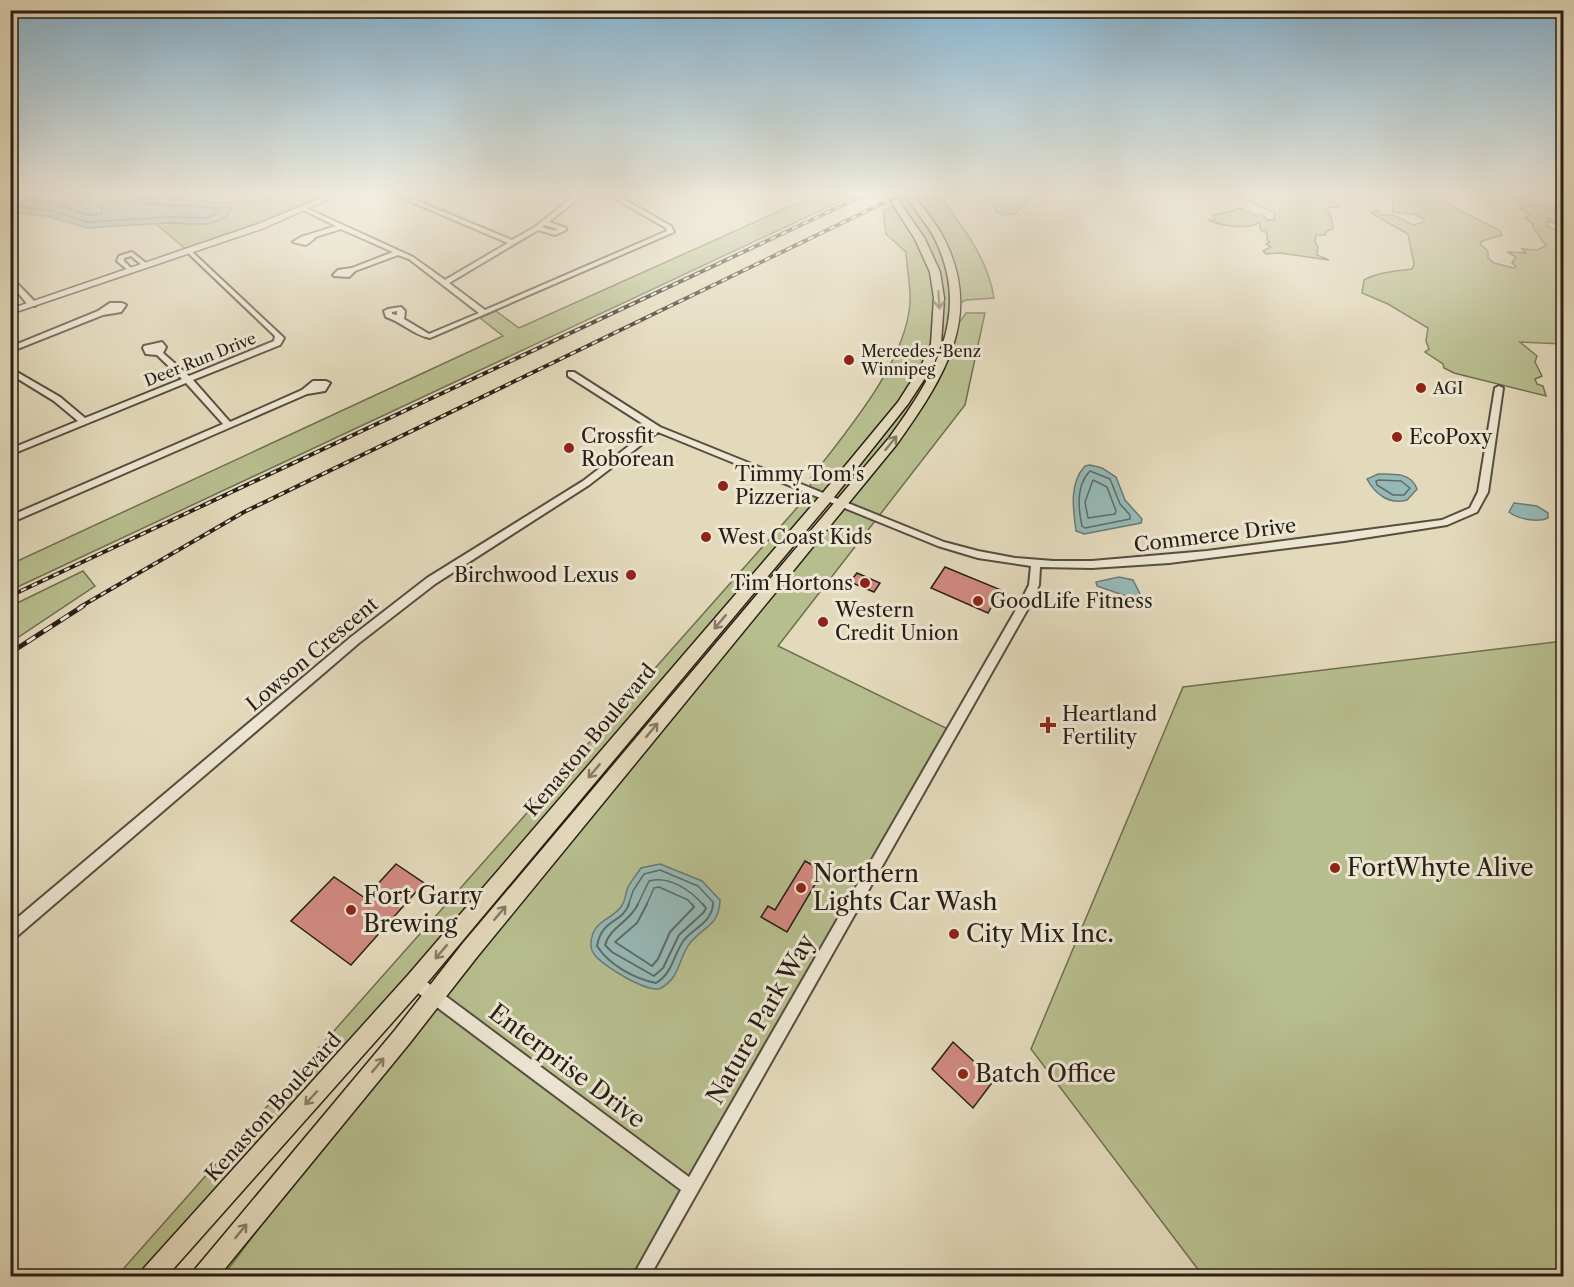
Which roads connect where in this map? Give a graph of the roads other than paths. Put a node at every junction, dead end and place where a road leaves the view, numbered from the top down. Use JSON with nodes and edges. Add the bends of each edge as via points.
{"nodes":[{"id":1,"x":186,"y":252,"type":"edge"},
{"id":2,"x":190,"y":252,"type":"edge"},
{"id":3,"x":399,"y":252,"type":"joint"},
{"id":4,"x":498,"y":252,"type":"edge"},
{"id":5,"x":625,"y":252,"type":"edge"},
{"id":6,"x":926,"y":252,"type":"edge"},
{"id":7,"x":945,"y":252,"type":"edge"},
{"id":8,"x":145,"y":265,"type":"junction"},
{"id":9,"x":130,"y":270,"type":"junction"},
{"id":10,"x":353,"y":270,"type":"dead end"},
{"id":11,"x":10,"y":278,"type":"edge"},
{"id":12,"x":445,"y":283,"type":"junction"},
{"id":13,"x":32,"y":304,"type":"junction"},
{"id":14,"x":10,"y":312,"type":"edge"},
{"id":15,"x":101,"y":313,"type":"dead end"},
{"id":16,"x":484,"y":313,"type":"junction"},
{"id":17,"x":401,"y":318,"type":"dead end"},
{"id":18,"x":10,"y":350,"type":"edge"},
{"id":19,"x":159,"y":353,"type":"dead end"},
{"id":20,"x":10,"y":370,"type":"edge"},
{"id":21,"x":571,"y":374,"type":"dead end"},
{"id":22,"x":189,"y":380,"type":"junction"},
{"id":23,"x":1498,"y":388,"type":"dead end"},
{"id":24,"x":305,"y":392,"type":"dead end"},
{"id":25,"x":84,"y":422,"type":"junction"},
{"id":26,"x":228,"y":425,"type":"junction"},
{"id":27,"x":657,"y":429,"type":"junction"},
{"id":28,"x":10,"y":452,"type":"edge"},
{"id":29,"x":833,"y":501,"type":"junction"},
{"id":30,"x":10,"y":520,"type":"edge"},
{"id":31,"x":1036,"y":562,"type":"junction"},
{"id":32,"x":10,"y":933,"type":"edge"},
{"id":33,"x":415,"y":982,"type":"junction"},
{"id":34,"x":434,"y":995,"type":"junction"},
{"id":35,"x":691,"y":1188,"type":"junction"},
{"id":36,"x":152,"y":1276,"type":"edge"},
{"id":37,"x":204,"y":1276,"type":"edge"},
{"id":38,"x":641,"y":1276,"type":"edge"}],
"edges":[{"from":1,"to":8,"type":"street"},
{"from":2,"to":22,"type":"street","name":"Deer Run Drive","via":[[280,338],[271,346]]},
{"from":3,"to":10,"type":"street"},
{"from":3,"to":12,"type":"street"},
{"from":4,"to":12,"type":"street"},
{"from":5,"to":16,"type":"street"},
{"from":6,"to":29,"type":"main road","name":"Kenaston Boulevard","one_way":true,"via":[[935,272],[939,298],[936,344],[927,366]]},
{"from":29,"to":7,"type":"main road","name":"Kenaston Boulevard","one_way":true,"via":[[893,441],[920,405],[946,358],[953,332],[956,291]]},
{"from":8,"to":9,"type":"street"},
{"from":8,"to":9,"type":"street","via":[[132,254],[121,257],[120,261]]},
{"from":9,"to":13,"type":"street"},
{"from":11,"to":13,"type":"street"},
{"from":12,"to":16,"type":"street"},
{"from":13,"to":14,"type":"street"},
{"from":15,"to":18,"type":"street"},
{"from":16,"to":17,"type":"street","via":[[430,336]]},
{"from":19,"to":22,"type":"street"},
{"from":20,"to":25,"type":"street","via":[[57,399]]},
{"from":21,"to":27,"type":"street","name":"Commerce Drive"},
{"from":22,"to":25,"type":"street","name":"Deer Run Drive"},
{"from":22,"to":26,"type":"street"},
{"from":23,"to":31,"type":"street","name":"Commerce Drive","via":[[1484,492],[1474,510],[1444,523],[1141,563]]},
{"from":24,"to":26,"type":"street"},
{"from":25,"to":28,"type":"street","name":"Deer Run Drive"},
{"from":26,"to":30,"type":"street"},
{"from":27,"to":29,"type":"street","name":"Commerce Drive"},
{"from":27,"to":32,"type":"street","name":"Lowson Crescent","via":[[586,483],[431,580]]},
{"from":29,"to":31,"type":"street","name":"Commerce Drive","via":[[970,555]]},
{"from":29,"to":33,"type":"main road","name":"Kenaston Boulevard","one_way":true},
{"from":34,"to":29,"type":"main road","name":"Kenaston Boulevard","one_way":true},
{"from":31,"to":35,"type":"street","name":"Nature Park Way","via":[[1034,585],[1026,602]]},
{"from":33,"to":34,"type":"street","name":"Enterprise Drive"},
{"from":33,"to":36,"type":"main road","name":"Kenaston Boulevard","one_way":true},
{"from":34,"to":35,"type":"street","name":"Enterprise Drive"},
{"from":37,"to":34,"type":"main road","name":"Kenaston Boulevard","one_way":true},
{"from":35,"to":38,"type":"street","name":"Nature Park Way"}]}
